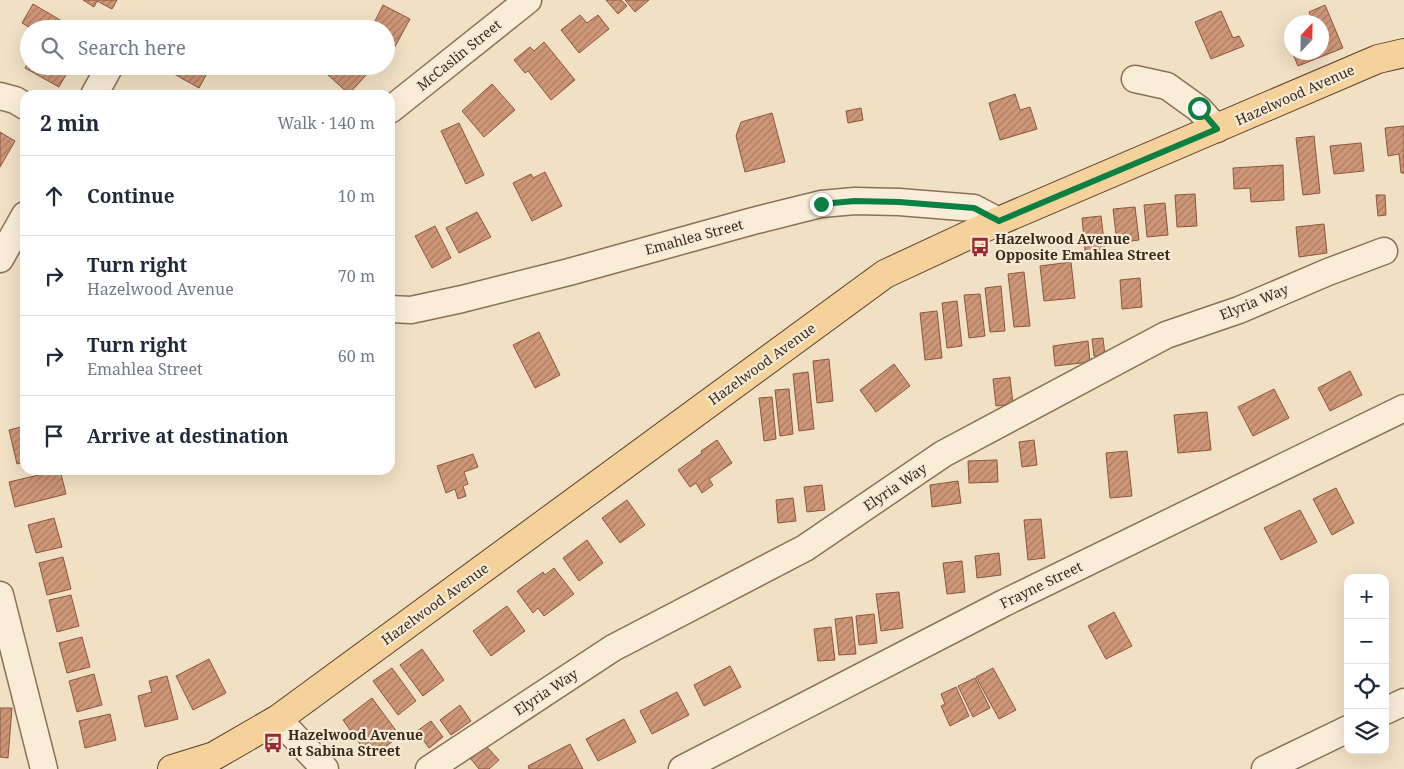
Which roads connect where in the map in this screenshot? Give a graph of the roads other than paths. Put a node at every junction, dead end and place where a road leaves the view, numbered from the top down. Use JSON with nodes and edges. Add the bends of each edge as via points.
{"nodes":[{"id":1,"x":528,"y":0,"type":"edge"},
{"id":2,"x":1404,"y":53,"type":"edge"},
{"id":3,"x":105,"y":75,"type":"edge"},
{"id":4,"x":1135,"y":79,"type":"dead end"},
{"id":5,"x":97,"y":90,"type":"edge"},
{"id":6,"x":0,"y":96,"type":"edge"},
{"id":7,"x":20,"y":103,"type":"edge"},
{"id":8,"x":395,"y":106,"type":"edge"},
{"id":9,"x":1217,"y":129,"type":"junction"},
{"id":10,"x":999,"y":221,"type":"junction"},
{"id":11,"x":20,"y":224,"type":"edge"},
{"id":12,"x":1384,"y":250,"type":"dead end"},
{"id":13,"x":0,"y":259,"type":"edge"},
{"id":14,"x":395,"y":309,"type":"edge"},
{"id":15,"x":1404,"y":408,"type":"edge"},
{"id":16,"x":0,"y":595,"type":"edge"},
{"id":17,"x":1404,"y":702,"type":"edge"},
{"id":18,"x":1389,"y":709,"type":"edge"},
{"id":19,"x":278,"y":719,"type":"junction"},
{"id":20,"x":1344,"y":731,"type":"edge"},
{"id":21,"x":44,"y":769,"type":"edge"},
{"id":22,"x":172,"y":769,"type":"edge"},
{"id":23,"x":325,"y":769,"type":"edge"},
{"id":24,"x":429,"y":769,"type":"edge"},
{"id":25,"x":682,"y":769,"type":"edge"},
{"id":26,"x":1265,"y":769,"type":"edge"}],
"edges":[{"from":1,"to":8,"type":"street","name":"McCaslin Street"},
{"from":2,"to":9,"type":"main road","name":"Hazelwood Avenue","via":[[1378,59]]},
{"from":3,"to":5,"type":"street"},
{"from":4,"to":9,"type":"street","via":[[1167,86],[1199,108]]},
{"from":6,"to":7,"type":"street"},
{"from":9,"to":10,"type":"main road","name":"Hazelwood Avenue"},
{"from":10,"to":14,"type":"street","name":"Emahlea Street","via":[[974,208],[899,202],[821,204],[462,299],[411,310]]},
{"from":10,"to":19,"type":"main road","name":"Hazelwood Avenue","via":[[885,274]]},
{"from":11,"to":13,"type":"street"},
{"from":12,"to":24,"type":"street","name":"Elyria Way","via":[[1238,310],[1166,335],[943,454],[805,548],[613,648]]},
{"from":15,"to":25,"type":"street","name":"Frayne Street","via":[[1004,603]]},
{"from":16,"to":21,"type":"street"},
{"from":17,"to":18,"type":"street"},
{"from":19,"to":22,"type":"main road","name":"Hazelwood Avenue","via":[[214,756]]},
{"from":19,"to":23,"type":"street"},
{"from":20,"to":26,"type":"street"}]}
